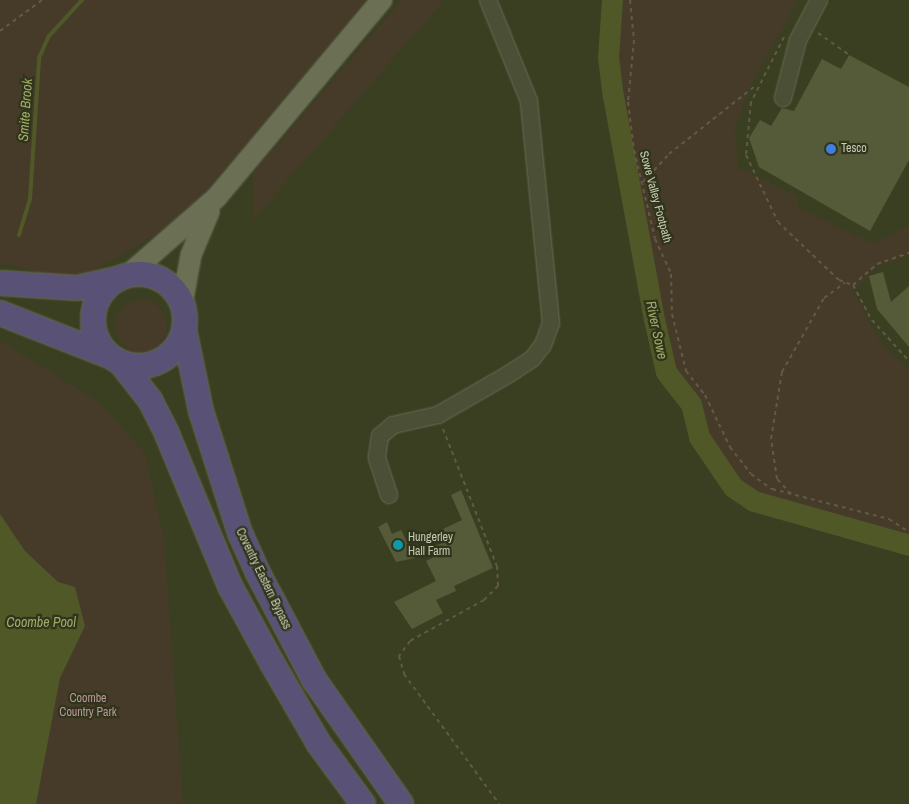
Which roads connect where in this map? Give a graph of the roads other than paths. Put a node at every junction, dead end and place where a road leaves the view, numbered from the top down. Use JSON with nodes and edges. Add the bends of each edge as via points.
{"nodes":[{"id":1,"x":382,"y":0,"type":"edge"},
{"id":2,"x":488,"y":0,"type":"edge"},
{"id":3,"x":819,"y":0,"type":"edge"},
{"id":4,"x":783,"y":98,"type":"dead end"},
{"id":5,"x":217,"y":197,"type":"junction"},
{"id":6,"x":125,"y":277,"type":"junction"},
{"id":7,"x":0,"y":283,"type":"edge"},
{"id":8,"x":182,"y":305,"type":"junction"},
{"id":9,"x":0,"y":313,"type":"edge"},
{"id":10,"x":184,"y":329,"type":"junction"},
{"id":11,"x":116,"y":360,"type":"junction"},
{"id":12,"x":389,"y":495,"type":"dead end"},
{"id":13,"x":363,"y":804,"type":"edge"},
{"id":14,"x":401,"y":804,"type":"edge"}],
"edges":[{"from":1,"to":5,"type":"main road"},
{"from":2,"to":12,"type":"lane","via":[[529,101],[551,324],[543,345],[532,359],[438,415],[393,425],[380,436],[377,457]]},
{"from":3,"to":4,"type":"lane","via":[[805,27]]},
{"from":5,"to":6,"type":"main road"},
{"from":5,"to":8,"type":"main road","via":[[191,255]]},
{"from":6,"to":7,"type":"highway","via":[[77,288]]},
{"from":6,"to":8,"type":"highway","via":[[161,280]]},
{"from":6,"to":11,"type":"highway","via":[[101,294],[93,314],[97,339]]},
{"from":8,"to":10,"type":"highway"},
{"from":9,"to":11,"type":"highway","via":[[61,333]]},
{"from":10,"to":11,"type":"highway","via":[[174,348],[158,362],[141,366]]},
{"from":10,"to":14,"type":"highway","name":"Coventry Eastern Bypass","via":[[204,420],[254,565],[315,681]]},
{"from":11,"to":13,"type":"highway","via":[[150,400],[230,586],[272,663],[319,744]]}]}
